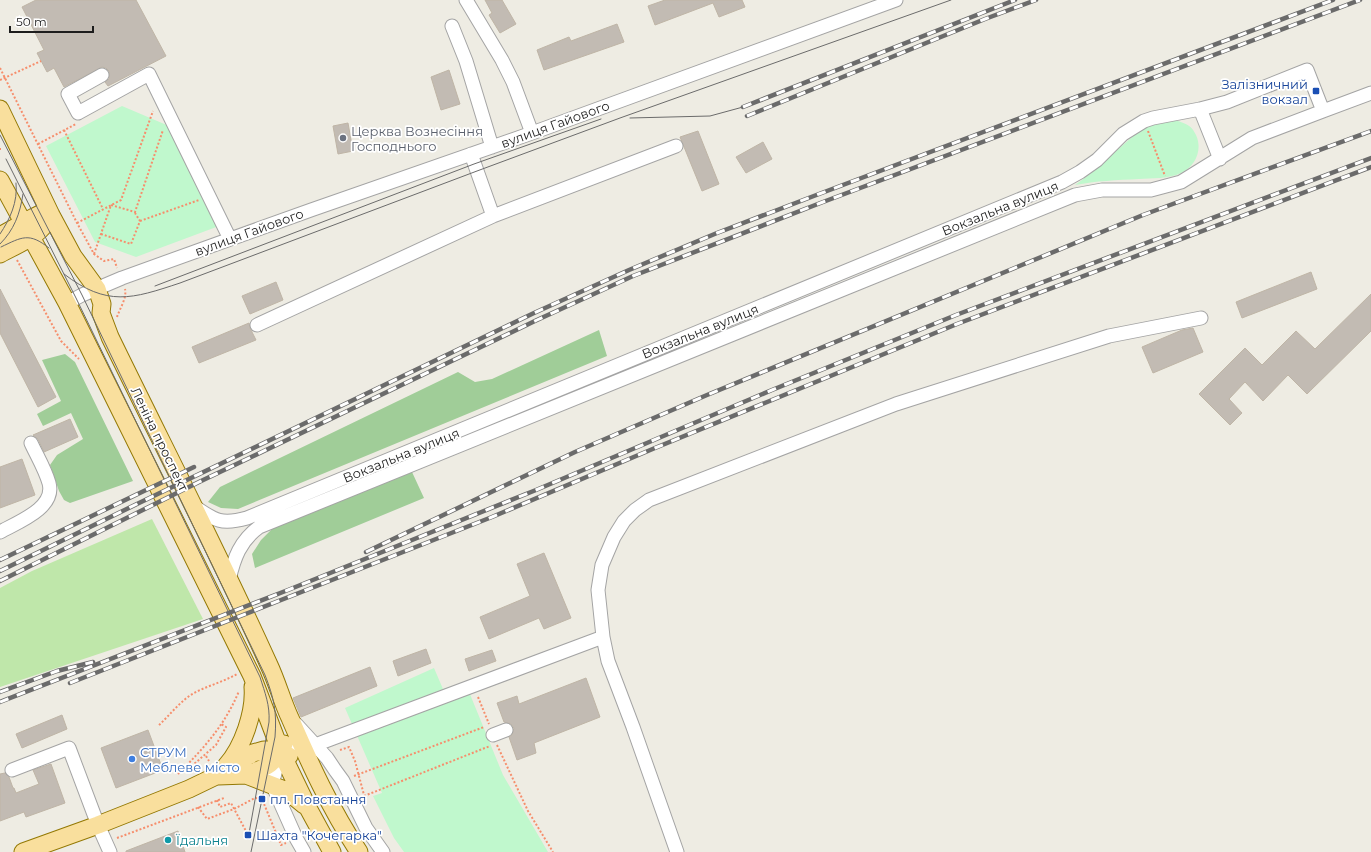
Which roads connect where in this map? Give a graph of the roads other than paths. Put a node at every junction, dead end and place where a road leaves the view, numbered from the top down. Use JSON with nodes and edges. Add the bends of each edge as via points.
{"nodes":[{"id":1,"x":466,"y":0,"type":"edge"},
{"id":2,"x":896,"y":0,"type":"edge"},
{"id":3,"x":452,"y":26,"type":"dead end"},
{"id":4,"x":102,"y":75,"type":"dead end"},
{"id":5,"x":1371,"y":93,"type":"edge"},
{"id":6,"x":0,"y":109,"type":"edge"},
{"id":7,"x":1200,"y":109,"type":"junction"},
{"id":8,"x":1323,"y":111,"type":"junction"},
{"id":9,"x":532,"y":133,"type":"junction"},
{"id":10,"x":676,"y":146,"type":"dead end"},
{"id":11,"x":492,"y":147,"type":"junction"},
{"id":12,"x":471,"y":154,"type":"junction"},
{"id":13,"x":1220,"y":159,"type":"junction"},
{"id":14,"x":0,"y":180,"type":"edge"},
{"id":15,"x":51,"y":215,"type":"junction"},
{"id":16,"x":493,"y":216,"type":"junction"},
{"id":17,"x":28,"y":230,"type":"junction"},
{"id":18,"x":230,"y":239,"type":"junction"},
{"id":19,"x":4,"y":246,"type":"edge"},
{"id":20,"x":74,"y":256,"type":"junction"},
{"id":21,"x":122,"y":278,"type":"junction"},
{"id":22,"x":100,"y":297,"type":"junction"},
{"id":23,"x":67,"y":303,"type":"junction"},
{"id":24,"x":1201,"y":318,"type":"dead end"},
{"id":25,"x":257,"y":325,"type":"dead end"},
{"id":26,"x":31,"y":443,"type":"dead end"},
{"id":27,"x":191,"y":504,"type":"junction"},
{"id":28,"x":0,"y":532,"type":"edge"},
{"id":29,"x":229,"y":580,"type":"junction"},
{"id":30,"x":603,"y":637,"type":"junction"},
{"id":31,"x":245,"y":677,"type":"junction"},
{"id":32,"x":289,"y":717,"type":"junction"},
{"id":33,"x":506,"y":730,"type":"dead end"},
{"id":34,"x":493,"y":735,"type":"dead end"},
{"id":35,"x":309,"y":746,"type":"junction"},
{"id":36,"x":281,"y":752,"type":"junction"},
{"id":37,"x":213,"y":769,"type":"junction"},
{"id":38,"x":12,"y":770,"type":"dead end"},
{"id":39,"x":315,"y":774,"type":"junction"},
{"id":40,"x":246,"y":775,"type":"junction"},
{"id":41,"x":272,"y":784,"type":"junction"},
{"id":42,"x":308,"y":808,"type":"junction"},
{"id":43,"x":359,"y":814,"type":"junction"},
{"id":44,"x":98,"y":825,"type":"junction"},
{"id":45,"x":108,"y":847,"type":"edge"},
{"id":46,"x":331,"y":851,"type":"edge"},
{"id":47,"x":358,"y":851,"type":"edge"},
{"id":48,"x":22,"y":852,"type":"edge"},
{"id":49,"x":304,"y":852,"type":"edge"},
{"id":50,"x":383,"y":852,"type":"edge"},
{"id":51,"x":677,"y":852,"type":"edge"}],
"edges":[{"from":1,"to":9,"type":"street","via":[[502,60]]},
{"from":2,"to":9,"type":"street","name":"вулиця Гайового"},
{"from":3,"to":11,"type":"street","via":[[466,61]]},
{"from":4,"to":18,"type":"street","via":[[68,94],[78,113],[149,74]]},
{"from":5,"to":8,"type":"street"},
{"from":6,"to":15,"type":"main road","name":"Леніна проспект"},
{"from":7,"to":8,"type":"street","name":"Вокзальна вулиця","via":[[1227,102],[1307,70]]},
{"from":7,"to":13,"type":"street"},
{"from":7,"to":27,"type":"street","name":"Вокзальна вулиця","via":[[1144,121],[1123,134],[1097,160],[1062,182],[248,518],[225,522],[208,516]]},
{"from":8,"to":13,"type":"street","name":"Вокзальна вулиця","via":[[1252,138]]},
{"from":9,"to":11,"type":"street","name":"вулиця Гайового"},
{"from":10,"to":16,"type":"street"},
{"from":11,"to":12,"type":"street","name":"вулиця Гайового"},
{"from":12,"to":16,"type":"street"},
{"from":12,"to":18,"type":"street","name":"вулиця Гайового"},
{"from":13,"to":29,"type":"street","name":"Вокзальна вулиця","via":[[1182,182],[1169,186],[1151,190],[1102,190],[1075,195],[259,527],[244,540]]},
{"from":14,"to":17,"type":"main road","name":"Леніна проспект"},
{"from":15,"to":17,"type":"main road","via":[[40,214]]},
{"from":15,"to":20,"type":"main road","name":"Леніна проспект"},
{"from":16,"to":25,"type":"street"},
{"from":17,"to":19,"type":"main road"},
{"from":17,"to":23,"type":"main road","name":"Леніна проспект"},
{"from":18,"to":21,"type":"street","name":"вулиця Гайового"},
{"from":20,"to":21,"type":"street","name":"вулиця Гайового","via":[[89,272],[104,281]]},
{"from":20,"to":22,"type":"main road","name":"Леніна проспект"},
{"from":21,"to":22,"type":"street"},
{"from":22,"to":23,"type":"street"},
{"from":22,"to":27,"type":"main road","name":"Леніна проспект","via":[[101,313],[110,337]]},
{"from":23,"to":31,"type":"main road","name":"Леніна проспект"},
{"from":24,"to":30,"type":"street","via":[[1109,336],[896,404],[649,500],[624,521],[614,536],[602,565],[598,590]]},
{"from":26,"to":28,"type":"street","via":[[49,482],[48,499],[37,511]]},
{"from":27,"to":29,"type":"main road","name":"Леніна проспект"},
{"from":29,"to":32,"type":"main road","name":"Леніна проспект","via":[[270,667]]},
{"from":30,"to":35,"type":"street"},
{"from":30,"to":51,"type":"street","via":[[608,661]]},
{"from":31,"to":36,"type":"main road","name":"Леніна проспект"},
{"from":31,"to":37,"type":"main road","name":"Леніна проспект","via":[[253,696],[251,715],[231,760]]},
{"from":32,"to":35,"type":"main road","name":"Леніна проспект"},
{"from":32,"to":36,"type":"main road","via":[[287,738]]},
{"from":33,"to":34,"type":"street"},
{"from":35,"to":36,"type":"street"},
{"from":35,"to":39,"type":"main road","name":"Леніна проспект"},
{"from":35,"to":43,"type":"street","via":[[327,758]]},
{"from":36,"to":37,"type":"main road","via":[[264,750]]},
{"from":36,"to":39,"type":"main road","via":[[296,759]]},
{"from":36,"to":40,"type":"main road","via":[[269,765]]},
{"from":36,"to":41,"type":"street"},
{"from":36,"to":42,"type":"main road","name":"Леніна проспект"},
{"from":37,"to":40,"type":"main road"},
{"from":37,"to":44,"type":"main road","via":[[189,789]]},
{"from":38,"to":44,"type":"street","via":[[69,748]]},
{"from":39,"to":47,"type":"main road","name":"Леніна проспект"},
{"from":40,"to":41,"type":"main road"},
{"from":41,"to":42,"type":"main road","via":[[287,791]]},
{"from":41,"to":49,"type":"street"},
{"from":42,"to":46,"type":"main road","name":"Леніна проспект"},
{"from":43,"to":47,"type":"street"},
{"from":43,"to":50,"type":"street"},
{"from":44,"to":45,"type":"street"},
{"from":44,"to":48,"type":"main road"}]}
